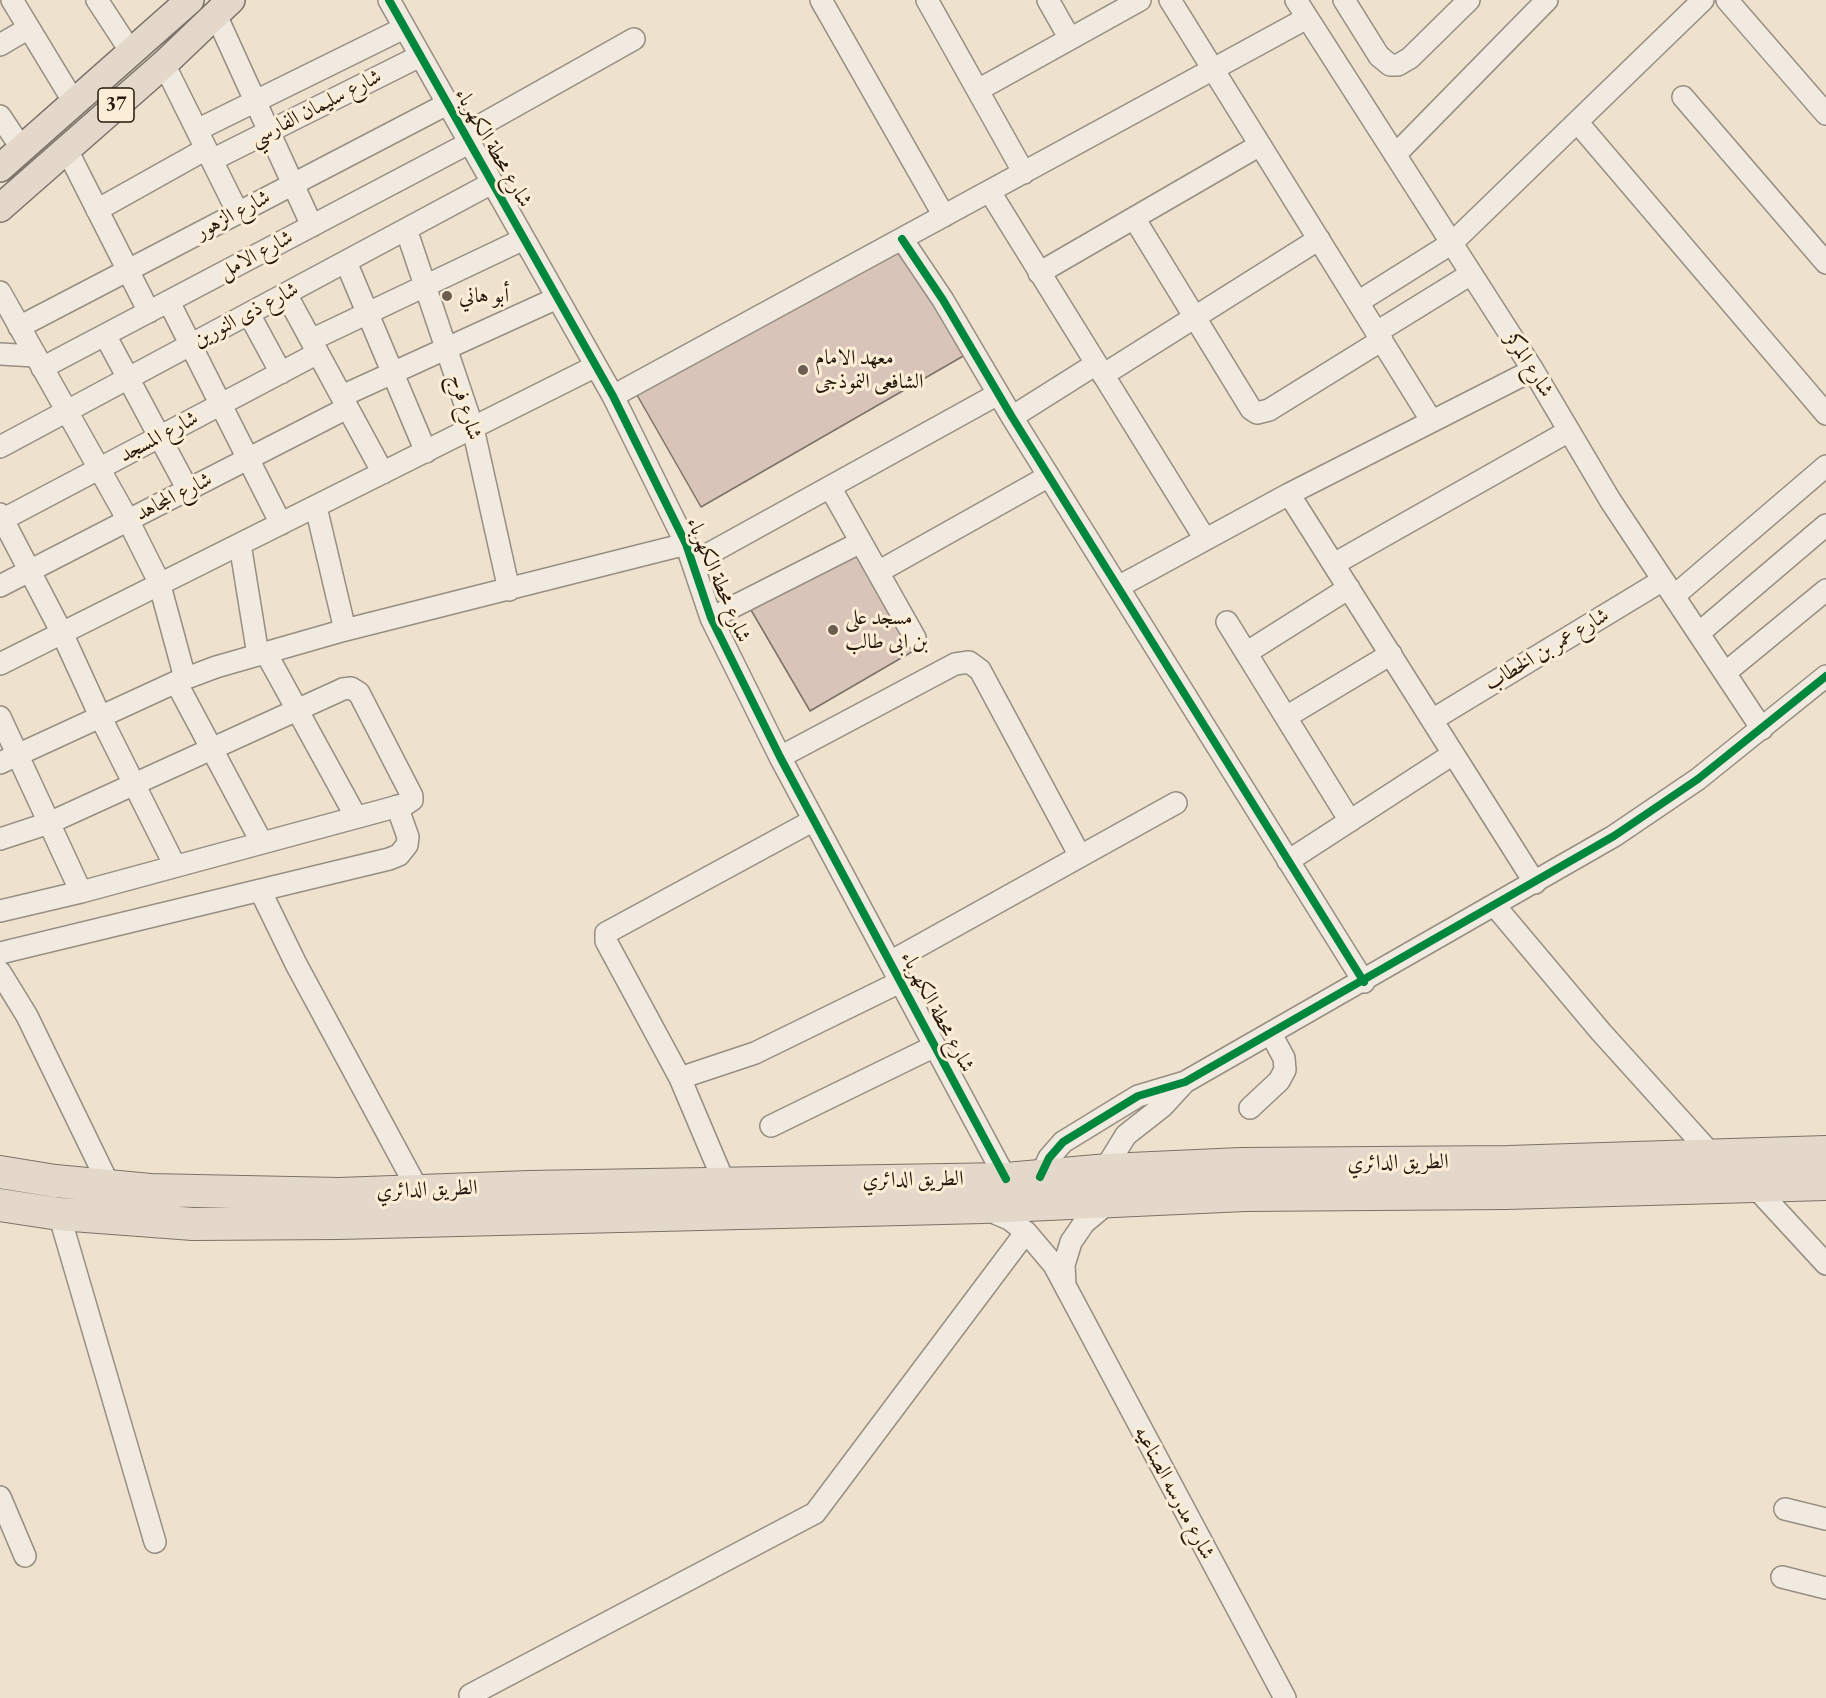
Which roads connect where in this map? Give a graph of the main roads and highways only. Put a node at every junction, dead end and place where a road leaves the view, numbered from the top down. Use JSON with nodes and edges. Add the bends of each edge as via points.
{"nodes":[{"id":1,"x":189,"y":0,"type":"edge"},
{"id":2,"x":224,"y":7,"type":"edge"},
{"id":3,"x":0,"y":168,"type":"edge"},
{"id":4,"x":0,"y":208,"type":"edge"},
{"id":5,"x":1826,"y":1152,"type":"edge"},
{"id":6,"x":0,"y":1172,"type":"edge"},
{"id":7,"x":1826,"y":1184,"type":"edge"},
{"id":8,"x":529,"y":1187,"type":"junction"},
{"id":9,"x":0,"y":1205,"type":"edge"},
{"id":10,"x":529,"y":1219,"type":"junction"}],
"edges":[{"from":1,"to":3,"type":"main road","number":"37"},
{"from":2,"to":4,"type":"main road","number":"37"},
{"from":5,"to":8,"type":"highway","name":"الطريق الدائري","via":[[1508,1162],[1241,1164],[1006,1179]]},
{"from":6,"to":8,"type":"highway","name":"الطريق الدائري","via":[[110,1187],[195,1192],[275,1194]]},
{"from":7,"to":10,"type":"highway","name":"الطريق الدائري","via":[[1124,1199],[983,1207]]},
{"from":8,"to":10,"type":"highway"},
{"from":9,"to":10,"type":"highway","name":"الطريق الدائري","via":[[59,1214],[193,1224]]}]}
